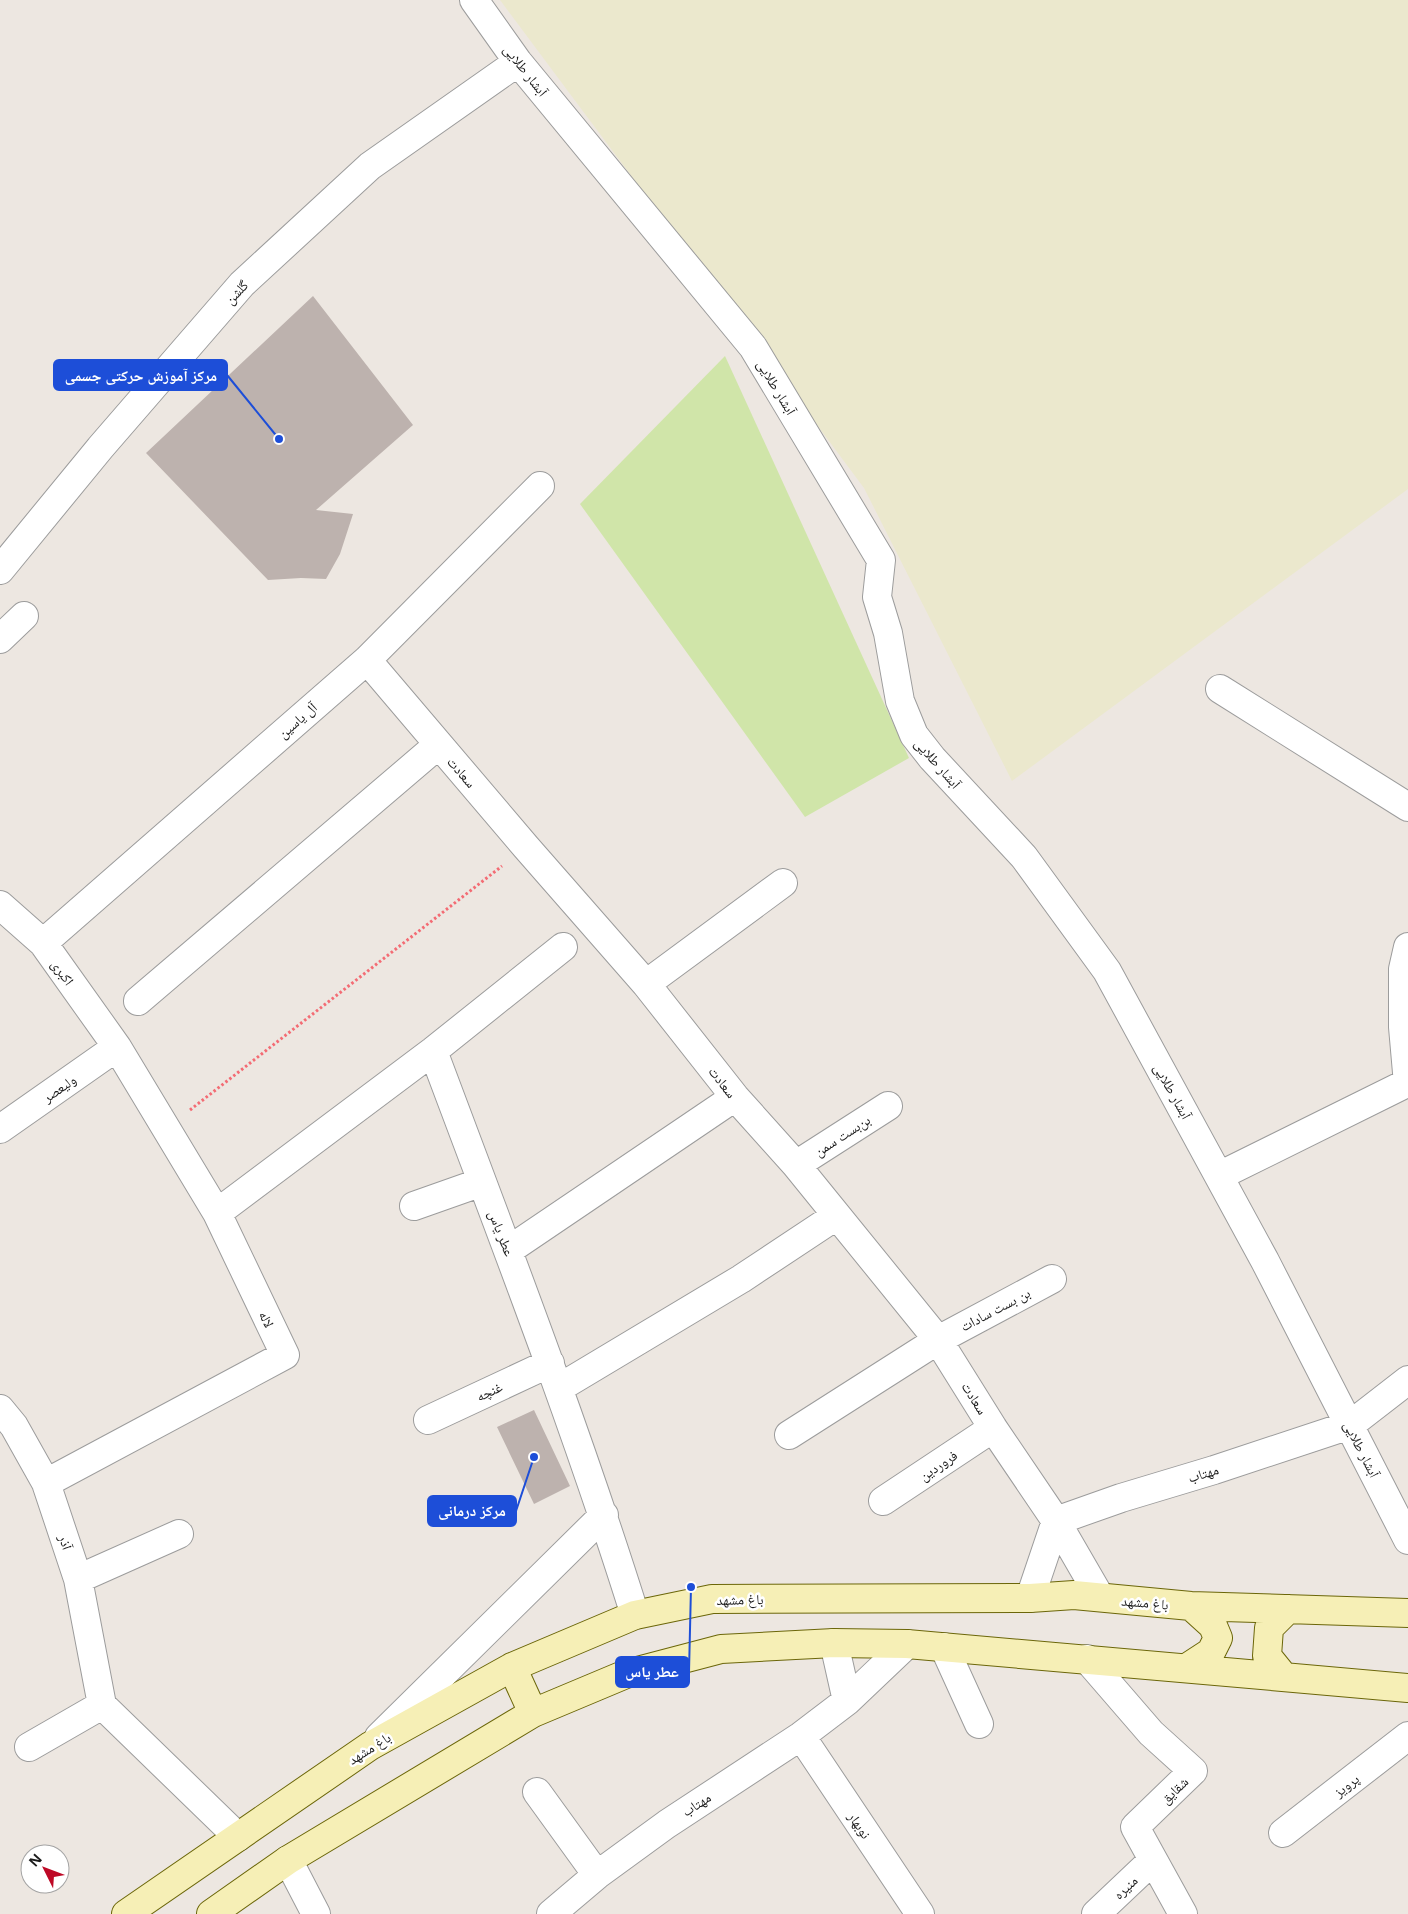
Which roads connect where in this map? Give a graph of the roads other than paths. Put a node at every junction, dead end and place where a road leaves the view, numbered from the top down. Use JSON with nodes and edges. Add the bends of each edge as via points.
{"nodes":[{"id":1,"x":474,"y":0,"type":"edge"},
{"id":2,"x":518,"y":62,"type":"junction"},
{"id":3,"x":540,"y":486,"type":"dead end"},
{"id":4,"x":0,"y":570,"type":"edge"},
{"id":5,"x":24,"y":616,"type":"dead end"},
{"id":6,"x":0,"y":639,"type":"edge"},
{"id":7,"x":367,"y":660,"type":"junction"},
{"id":8,"x":1220,"y":689,"type":"dead end"},
{"id":9,"x":438,"y":745,"type":"junction"},
{"id":10,"x":1408,"y":807,"type":"edge"},
{"id":11,"x":783,"y":883,"type":"dead end"},
{"id":12,"x":0,"y":905,"type":"edge"},
{"id":13,"x":42,"y":942,"type":"junction"},
{"id":14,"x":564,"y":947,"type":"dead end"},
{"id":15,"x":1408,"y":947,"type":"edge"},
{"id":16,"x":646,"y":984,"type":"junction"},
{"id":17,"x":138,"y":1001,"type":"dead end"},
{"id":18,"x":117,"y":1047,"type":"junction"},
{"id":19,"x":433,"y":1051,"type":"junction"},
{"id":20,"x":1408,"y":1083,"type":"edge"},
{"id":21,"x":735,"y":1098,"type":"junction"},
{"id":22,"x":888,"y":1106,"type":"dead end"},
{"id":23,"x":0,"y":1129,"type":"edge"},
{"id":24,"x":796,"y":1165,"type":"junction"},
{"id":25,"x":1219,"y":1176,"type":"junction"},
{"id":26,"x":482,"y":1182,"type":"junction"},
{"id":27,"x":414,"y":1206,"type":"dead end"},
{"id":28,"x":217,"y":1213,"type":"junction"},
{"id":29,"x":836,"y":1216,"type":"junction"},
{"id":30,"x":509,"y":1250,"type":"junction"},
{"id":31,"x":1052,"y":1279,"type":"dead end"},
{"id":32,"x":938,"y":1340,"type":"junction"},
{"id":33,"x":550,"y":1363,"type":"junction"},
{"id":34,"x":1408,"y":1380,"type":"edge"},
{"id":35,"x":559,"y":1388,"type":"junction"},
{"id":36,"x":0,"y":1409,"type":"edge"},
{"id":37,"x":428,"y":1420,"type":"dead end"},
{"id":38,"x":1350,"y":1425,"type":"junction"},
{"id":39,"x":993,"y":1428,"type":"junction"},
{"id":40,"x":790,"y":1435,"type":"dead end"},
{"id":41,"x":46,"y":1483,"type":"junction"},
{"id":42,"x":883,"y":1502,"type":"dead end"},
{"id":43,"x":604,"y":1515,"type":"junction"},
{"id":44,"x":1056,"y":1521,"type":"junction"},
{"id":45,"x":179,"y":1534,"type":"dead end"},
{"id":46,"x":1408,"y":1540,"type":"edge"},
{"id":47,"x":78,"y":1579,"type":"junction"},
{"id":48,"x":1100,"y":1597,"type":"junction"},
{"id":49,"x":1030,"y":1598,"type":"junction"},
{"id":50,"x":1191,"y":1606,"type":"junction"},
{"id":51,"x":1288,"y":1609,"type":"junction"},
{"id":52,"x":1408,"y":1613,"type":"edge"},
{"id":53,"x":635,"y":1615,"type":"junction"},
{"id":54,"x":834,"y":1643,"type":"junction"},
{"id":55,"x":907,"y":1644,"type":"junction"},
{"id":56,"x":944,"y":1647,"type":"junction"},
{"id":57,"x":1087,"y":1659,"type":"junction"},
{"id":58,"x":512,"y":1667,"type":"junction"},
{"id":59,"x":1188,"y":1667,"type":"junction"},
{"id":60,"x":1284,"y":1676,"type":"junction"},
{"id":61,"x":1408,"y":1688,"type":"edge"},
{"id":62,"x":847,"y":1701,"type":"junction"},
{"id":63,"x":102,"y":1705,"type":"junction"},
{"id":64,"x":533,"y":1713,"type":"junction"},
{"id":65,"x":979,"y":1724,"type":"dead end"},
{"id":66,"x":801,"y":1736,"type":"junction"},
{"id":67,"x":1408,"y":1736,"type":"edge"},
{"id":68,"x":370,"y":1746,"type":"junction"},
{"id":69,"x":29,"y":1747,"type":"dead end"},
{"id":70,"x":537,"y":1792,"type":"dead end"},
{"id":71,"x":1284,"y":1834,"type":"dead end"},
{"id":72,"x":238,"y":1837,"type":"junction"},
{"id":73,"x":288,"y":1860,"type":"junction"},
{"id":74,"x":1153,"y":1860,"type":"junction"},
{"id":75,"x":597,"y":1875,"type":"junction"},
{"id":76,"x":126,"y":1914,"type":"edge"},
{"id":77,"x":211,"y":1914,"type":"edge"},
{"id":78,"x":316,"y":1914,"type":"edge"},
{"id":79,"x":551,"y":1914,"type":"edge"},
{"id":80,"x":920,"y":1914,"type":"edge"},
{"id":81,"x":1096,"y":1914,"type":"edge"},
{"id":82,"x":1183,"y":1914,"type":"edge"}],
"edges":[{"from":1,"to":2,"type":"street","name":"آبشار طلایی"},
{"from":2,"to":4,"type":"street","name":"گلشن","via":[[370,166],[242,284]]},
{"from":2,"to":25,"type":"street","name":"آبشار طلایی","via":[[753,347],[881,560],[877,597],[888,632],[900,701],[914,735],[1024,857],[1107,971]]},
{"from":3,"to":7,"type":"street","name":"آل یاسین"},
{"from":5,"to":6,"type":"street"},
{"from":7,"to":9,"type":"street","name":"سعادت"},
{"from":7,"to":13,"type":"street","name":"آل یاسین"},
{"from":8,"to":10,"type":"street"},
{"from":9,"to":16,"type":"street","name":"سعادت"},
{"from":9,"to":17,"type":"street"},
{"from":11,"to":16,"type":"street"},
{"from":12,"to":13,"type":"street","name":"اکبری"},
{"from":13,"to":18,"type":"street","name":"اکبری"},
{"from":14,"to":19,"type":"street"},
{"from":15,"to":20,"type":"street","via":[[1403,969],[1403,1027]]},
{"from":16,"to":21,"type":"street","name":"سعادت"},
{"from":18,"to":23,"type":"street","name":"ولیعصر"},
{"from":18,"to":28,"type":"street","name":"لاله"},
{"from":19,"to":26,"type":"street","name":"عطر یاس"},
{"from":19,"to":28,"type":"street"},
{"from":20,"to":25,"type":"street"},
{"from":21,"to":24,"type":"street","name":"سعادت"},
{"from":21,"to":30,"type":"street"},
{"from":22,"to":24,"type":"street","name":"بن‌بست سمن"},
{"from":24,"to":29,"type":"street","name":"سعادت"},
{"from":25,"to":38,"type":"street","name":"آبشار طلایی"},
{"from":26,"to":27,"type":"street"},
{"from":26,"to":30,"type":"street","name":"عطر یاس"},
{"from":28,"to":41,"type":"street","name":"لاله","via":[[285,1355]]},
{"from":29,"to":32,"type":"street","name":"سعادت"},
{"from":29,"to":35,"type":"street","via":[[733,1283]]},
{"from":30,"to":33,"type":"street","name":"عطر یاس"},
{"from":31,"to":32,"type":"street","name":"بن بست سادات"},
{"from":32,"to":39,"type":"street","name":"سعادت"},
{"from":32,"to":40,"type":"street","name":"بن بست سادات"},
{"from":33,"to":35,"type":"street","name":"عطر یاس"},
{"from":33,"to":37,"type":"street","name":"غنچه"},
{"from":34,"to":38,"type":"street","name":"مهتاب"},
{"from":35,"to":43,"type":"street","name":"عطر یاس"},
{"from":36,"to":41,"type":"street","name":"آذر","via":[[14,1426]]},
{"from":38,"to":44,"type":"street","name":"مهتاب"},
{"from":38,"to":46,"type":"street","name":"آبشار طلایی"},
{"from":39,"to":42,"type":"street","name":"فروردین"},
{"from":39,"to":44,"type":"street","name":"سعادت"},
{"from":41,"to":47,"type":"street","name":"آذر"},
{"from":43,"to":53,"type":"street","name":"عطر یاس"},
{"from":43,"to":68,"type":"street"},
{"from":44,"to":48,"type":"street","name":"سعادت"},
{"from":44,"to":49,"type":"street"},
{"from":45,"to":47,"type":"street"},
{"from":47,"to":63,"type":"street","name":"آذر"},
{"from":48,"to":49,"type":"main road","name":"باغ مشهد"},
{"from":48,"to":50,"type":"main road","name":"باغ مشهد"},
{"from":49,"to":53,"type":"main road","name":"باغ مشهد","via":[[712,1599]]},
{"from":50,"to":51,"type":"main road","name":"باغ مشهد"},
{"from":50,"to":59,"type":"main road","via":[[1213,1626],[1218,1638],[1211,1652]]},
{"from":51,"to":52,"type":"main road","name":"باغ مشهد"},
{"from":51,"to":60,"type":"main road","via":[[1269,1628],[1267,1656]]},
{"from":53,"to":58,"type":"main road","name":"باغ مشهد"},
{"from":54,"to":55,"type":"main road"},
{"from":54,"to":62,"type":"street"},
{"from":54,"to":64,"type":"main road","via":[[721,1649],[626,1674]]},
{"from":55,"to":56,"type":"main road"},
{"from":55,"to":62,"type":"street","name":"مهتاب"},
{"from":56,"to":57,"type":"main road"},
{"from":56,"to":65,"type":"street"},
{"from":57,"to":59,"type":"main road"},
{"from":57,"to":74,"type":"street","name":"شقایق","via":[[1151,1733],[1193,1771],[1135,1827]]},
{"from":58,"to":64,"type":"main road"},
{"from":58,"to":68,"type":"main road","name":"باغ مشهد"},
{"from":59,"to":60,"type":"main road"},
{"from":60,"to":61,"type":"main road"},
{"from":62,"to":66,"type":"street","name":"مهتاب"},
{"from":63,"to":69,"type":"street"},
{"from":63,"to":72,"type":"street"},
{"from":64,"to":73,"type":"main road"},
{"from":66,"to":75,"type":"street","name":"مهتاب","via":[[667,1824]]},
{"from":66,"to":80,"type":"street","name":"نوبهار"},
{"from":67,"to":71,"type":"street","name":"پرویز"},
{"from":68,"to":72,"type":"main road","name":"باغ مشهد"},
{"from":70,"to":75,"type":"street"},
{"from":72,"to":76,"type":"main road","name":"باغ مشهد"},
{"from":73,"to":77,"type":"main road"},
{"from":73,"to":78,"type":"street"},
{"from":74,"to":81,"type":"street","name":"منیره"},
{"from":74,"to":82,"type":"street","name":"شقایق"},
{"from":75,"to":79,"type":"street","name":"مهتاب"}]}
